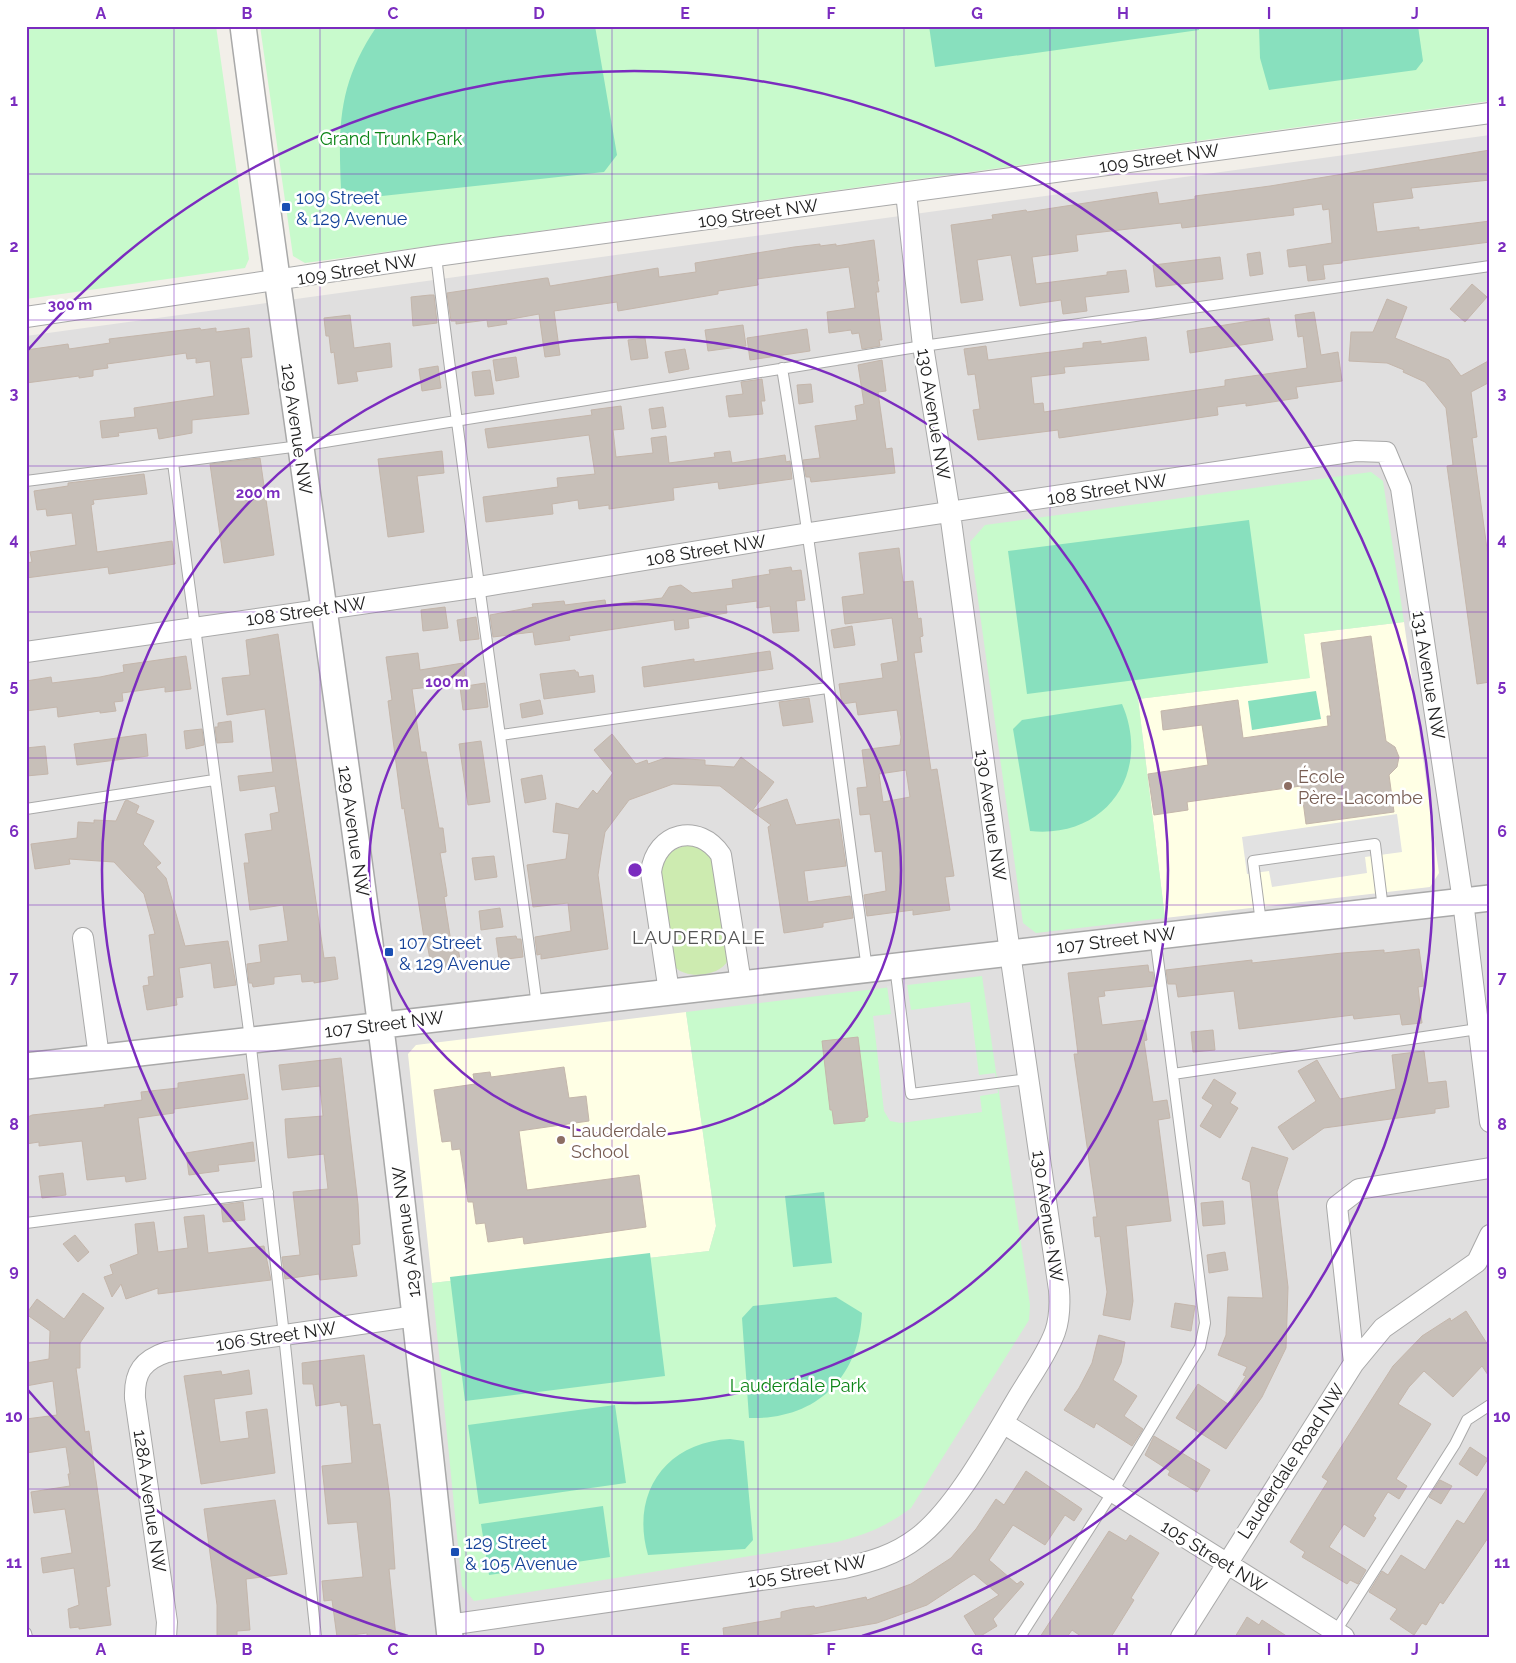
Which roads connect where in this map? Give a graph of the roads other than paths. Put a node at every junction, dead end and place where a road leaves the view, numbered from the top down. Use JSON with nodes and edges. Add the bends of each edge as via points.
{"nodes":[{"id":1,"x":242,"y":26,"type":"edge"},
{"id":2,"x":1490,"y":113,"type":"edge"},
{"id":3,"x":906,"y":193,"type":"junction"},
{"id":4,"x":436,"y":256,"type":"junction"},
{"id":5,"x":1490,"y":266,"type":"edge"},
{"id":6,"x":276,"y":282,"type":"junction"},
{"id":7,"x":26,"y":317,"type":"edge"},
{"id":8,"x":923,"y":346,"type":"junction"},
{"id":9,"x":782,"y":368,"type":"junction"},
{"id":10,"x":456,"y":422,"type":"junction"},
{"id":11,"x":300,"y":446,"type":"junction"},
{"id":12,"x":1386,"y":452,"type":"joint"},
{"id":13,"x":172,"y":464,"type":"junction"},
{"id":14,"x":26,"y":481,"type":"edge"},
{"id":15,"x":950,"y":513,"type":"junction"},
{"id":16,"x":809,"y":533,"type":"junction"},
{"id":17,"x":479,"y":587,"type":"junction"},
{"id":18,"x":323,"y":608,"type":"junction"},
{"id":19,"x":194,"y":628,"type":"junction"},
{"id":20,"x":26,"y":652,"type":"edge"},
{"id":21,"x":827,"y":688,"type":"junction"},
{"id":22,"x":501,"y":735,"type":"junction"},
{"id":23,"x":214,"y":780,"type":"junction"},
{"id":24,"x":26,"y":809,"type":"edge"},
{"id":25,"x":1490,"y":898,"type":"edge"},
{"id":26,"x":1463,"y":901,"type":"junction"},
{"id":27,"x":1383,"y":910,"type":"junction"},
{"id":28,"x":1262,"y":923,"type":"junction"},
{"id":29,"x":1155,"y":935,"type":"junction"},
{"id":30,"x":83,"y":938,"type":"dead end"},
{"id":31,"x":1010,"y":953,"type":"junction"},
{"id":32,"x":895,"y":966,"type":"junction"},
{"id":33,"x":867,"y":969,"type":"junction"},
{"id":34,"x":741,"y":983,"type":"junction"},
{"id":35,"x":669,"y":992,"type":"junction"},
{"id":36,"x":537,"y":1006,"type":"junction"},
{"id":37,"x":381,"y":1026,"type":"junction"},
{"id":38,"x":1478,"y":1029,"type":"junction"},
{"id":39,"x":250,"y":1040,"type":"junction"},
{"id":40,"x":99,"y":1057,"type":"junction"},
{"id":41,"x":26,"y":1066,"type":"edge"},
{"id":42,"x":1173,"y":1074,"type":"junction"},
{"id":43,"x":1028,"y":1079,"type":"junction"},
{"id":44,"x":1490,"y":1122,"type":"edge"},
{"id":45,"x":1490,"y":1168,"type":"edge"},
{"id":46,"x":268,"y":1192,"type":"junction"},
{"id":47,"x":26,"y":1223,"type":"edge"},
{"id":48,"x":1490,"y":1235,"type":"edge"},
{"id":49,"x":416,"y":1316,"type":"junction"},
{"id":50,"x":284,"y":1334,"type":"junction"},
{"id":51,"x":1354,"y":1362,"type":"junction"},
{"id":52,"x":141,"y":1367,"type":"joint"},
{"id":53,"x":1490,"y":1405,"type":"edge"},
{"id":54,"x":1003,"y":1423,"type":"junction"},
{"id":55,"x":1112,"y":1493,"type":"junction"},
{"id":56,"x":1226,"y":1564,"type":"junction"},
{"id":57,"x":449,"y":1631,"type":"edge"},
{"id":58,"x":1337,"y":1635,"type":"edge"},
{"id":59,"x":166,"y":1637,"type":"edge"},
{"id":60,"x":316,"y":1637,"type":"edge"},
{"id":61,"x":1020,"y":1637,"type":"edge"},
{"id":62,"x":1181,"y":1637,"type":"edge"}],
"edges":[{"from":1,"to":6,"type":"street","name":"129 Avenue NW"},
{"from":2,"to":3,"type":"street","name":"109 Street NW"},
{"from":3,"to":4,"type":"street","name":"109 Street NW"},
{"from":3,"to":8,"type":"street","name":"130 Avenue NW"},
{"from":4,"to":6,"type":"street","name":"109 Street NW"},
{"from":4,"to":10,"type":"lane"},
{"from":5,"to":8,"type":"lane"},
{"from":6,"to":7,"type":"street","name":"109 Street NW"},
{"from":6,"to":11,"type":"street","name":"129 Avenue NW"},
{"from":8,"to":9,"type":"lane"},
{"from":8,"to":15,"type":"street","name":"130 Avenue NW"},
{"from":9,"to":10,"type":"lane"},
{"from":9,"to":16,"type":"lane"},
{"from":10,"to":11,"type":"lane"},
{"from":10,"to":17,"type":"lane"},
{"from":11,"to":13,"type":"lane"},
{"from":11,"to":18,"type":"street","name":"129 Avenue NW"},
{"from":12,"to":15,"type":"street","name":"108 Street NW","via":[[1356,451]]},
{"from":12,"to":26,"type":"street","name":"131 Avenue NW","via":[[1401,488]]},
{"from":13,"to":14,"type":"lane"},
{"from":13,"to":19,"type":"lane"},
{"from":15,"to":16,"type":"street","name":"108 Street NW"},
{"from":15,"to":31,"type":"street","name":"130 Avenue NW"},
{"from":16,"to":17,"type":"street","name":"108 Street NW"},
{"from":16,"to":21,"type":"lane"},
{"from":17,"to":18,"type":"street","name":"108 Street NW"},
{"from":17,"to":22,"type":"lane"},
{"from":18,"to":19,"type":"street","name":"108 Street NW"},
{"from":18,"to":37,"type":"street","name":"129 Avenue NW"},
{"from":19,"to":20,"type":"street","name":"108 Street NW"},
{"from":19,"to":23,"type":"lane"},
{"from":21,"to":22,"type":"lane"},
{"from":21,"to":33,"type":"lane"},
{"from":22,"to":36,"type":"lane"},
{"from":23,"to":24,"type":"lane"},
{"from":23,"to":39,"type":"lane"},
{"from":25,"to":26,"type":"street","name":"107 Street NW"},
{"from":26,"to":27,"type":"street","name":"107 Street NW"},
{"from":26,"to":38,"type":"street"},
{"from":27,"to":28,"type":"street","name":"107 Street NW"},
{"from":27,"to":28,"type":"lane","via":[[1375,844],[1253,861]]},
{"from":28,"to":29,"type":"street","name":"107 Street NW"},
{"from":29,"to":31,"type":"street","name":"107 Street NW"},
{"from":29,"to":42,"type":"lane"},
{"from":30,"to":40,"type":"street"},
{"from":31,"to":32,"type":"street","name":"107 Street NW"},
{"from":31,"to":43,"type":"street","name":"130 Avenue NW"},
{"from":32,"to":33,"type":"street","name":"107 Street NW"},
{"from":32,"to":43,"type":"lane","via":[[911,1094]]},
{"from":33,"to":34,"type":"street","name":"107 Street NW"},
{"from":34,"to":35,"type":"street","name":"107 Street NW"},
{"from":34,"to":35,"type":"street","via":[[721,855],[702,838],[686,835],[676,837],[661,847],[653,862]]},
{"from":35,"to":36,"type":"street","name":"107 Street NW"},
{"from":36,"to":37,"type":"street","name":"107 Street NW"},
{"from":37,"to":39,"type":"street","name":"107 Street NW"},
{"from":37,"to":49,"type":"street","name":"129 Avenue NW"},
{"from":38,"to":42,"type":"lane"},
{"from":38,"to":44,"type":"street"},
{"from":39,"to":40,"type":"street","name":"107 Street NW"},
{"from":39,"to":46,"type":"lane"},
{"from":40,"to":41,"type":"street","name":"107 Street NW"},
{"from":42,"to":55,"type":"lane","via":[[1205,1323],[1200,1347]]},
{"from":43,"to":54,"type":"street","name":"130 Avenue NW","via":[[1060,1308],[1050,1343]]},
{"from":45,"to":51,"type":"street","via":[[1359,1189],[1337,1206]]},
{"from":46,"to":47,"type":"lane"},
{"from":46,"to":50,"type":"lane"},
{"from":48,"to":51,"type":"street","name":"Lauderdale Road NW","via":[[1477,1262],[1383,1328]]},
{"from":49,"to":50,"type":"street","name":"106 Street NW"},
{"from":49,"to":57,"type":"street","name":"129 Avenue NW"},
{"from":50,"to":52,"type":"street","name":"106 Street NW","via":[[167,1352],[155,1356]]},
{"from":50,"to":60,"type":"lane"},
{"from":51,"to":56,"type":"street","name":"Lauderdale Road NW"},
{"from":52,"to":59,"type":"street","name":"128A Avenue NW","via":[[136,1376],[135,1398],[167,1622]]},
{"from":53,"to":58,"type":"lane","via":[[1467,1420]]},
{"from":54,"to":55,"type":"street","name":"105 Street NW"},
{"from":54,"to":57,"type":"street","name":"105 Street NW","via":[[942,1514],[917,1538],[882,1558],[844,1568]]},
{"from":55,"to":56,"type":"street","name":"105 Street NW"},
{"from":55,"to":61,"type":"lane"},
{"from":56,"to":58,"type":"street","name":"105 Street NW"},
{"from":56,"to":62,"type":"street","name":"Lauderdale Road NW"}]}
